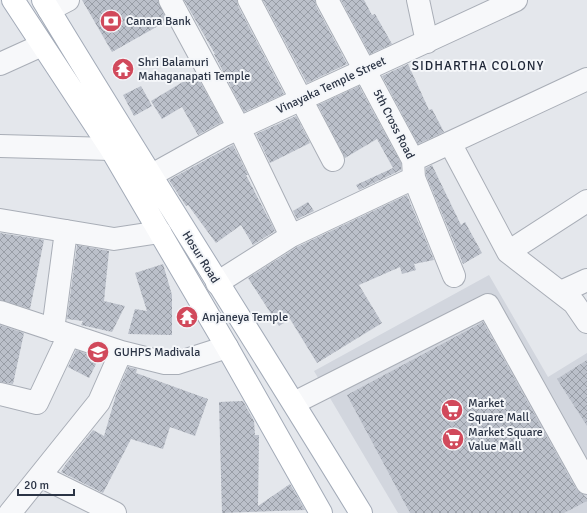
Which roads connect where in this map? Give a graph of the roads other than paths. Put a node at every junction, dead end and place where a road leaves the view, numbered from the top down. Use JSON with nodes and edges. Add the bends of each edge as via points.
{"nodes":[{"id":1,"x":13,"y":0,"type":"edge"},
{"id":2,"x":170,"y":0,"type":"edge"},
{"id":3,"x":249,"y":0,"type":"edge"},
{"id":4,"x":327,"y":0,"type":"edge"},
{"id":5,"x":418,"y":0,"type":"edge"},
{"id":6,"x":516,"y":0,"type":"edge"},
{"id":7,"x":53,"y":3,"type":"edge"},
{"id":8,"x":427,"y":42,"type":"junction"},
{"id":9,"x":42,"y":45,"type":"junction"},
{"id":10,"x":0,"y":64,"type":"edge"},
{"id":11,"x":365,"y":68,"type":"junction"},
{"id":12,"x":587,"y":79,"type":"edge"},
{"id":13,"x":300,"y":99,"type":"junction"},
{"id":14,"x":239,"y":128,"type":"junction"},
{"id":15,"x":450,"y":143,"type":"junction"},
{"id":16,"x":0,"y":146,"type":"edge"},
{"id":17,"x":111,"y":149,"type":"junction"},
{"id":18,"x":333,"y":160,"type":"dead end"},
{"id":19,"x":414,"y":169,"type":"junction"},
{"id":20,"x":150,"y":176,"type":"junction"},
{"id":21,"x":587,"y":201,"type":"edge"},
{"id":22,"x":0,"y":220,"type":"edge"},
{"id":23,"x":66,"y":231,"type":"junction"},
{"id":24,"x":160,"y":232,"type":"junction"},
{"id":25,"x":291,"y":236,"type":"junction"},
{"id":26,"x":508,"y":252,"type":"junction"},
{"id":27,"x":454,"y":276,"type":"dead end"},
{"id":28,"x":587,"y":280,"type":"edge"},
{"id":29,"x":217,"y":283,"type":"junction"},
{"id":30,"x":561,"y":292,"type":"junction"},
{"id":31,"x":0,"y":312,"type":"edge"},
{"id":32,"x":587,"y":322,"type":"edge"},
{"id":33,"x":61,"y":333,"type":"junction"},
{"id":34,"x":227,"y":347,"type":"junction"},
{"id":35,"x":122,"y":352,"type":"junction"},
{"id":36,"x":0,"y":394,"type":"edge"},
{"id":37,"x":294,"y":403,"type":"junction"},
{"id":38,"x":40,"y":476,"type":"junction"},
{"id":39,"x":587,"y":483,"type":"edge"},
{"id":40,"x":10,"y":513,"type":"edge"},
{"id":41,"x":115,"y":513,"type":"edge"},
{"id":42,"x":321,"y":513,"type":"edge"},
{"id":43,"x":361,"y":513,"type":"edge"}],
"edges":[{"from":1,"to":9,"type":"main road","name":"Hosur Road"},
{"from":2,"to":14,"type":"street"},
{"from":3,"to":13,"type":"street"},
{"from":4,"to":11,"type":"street","name":"5th Cross Road"},
{"from":5,"to":8,"type":"street"},
{"from":6,"to":8,"type":"street","name":"Vinayaka Temple Street"},
{"from":7,"to":20,"type":"main road","name":"Hosur Road"},
{"from":8,"to":11,"type":"street","name":"Vinayaka Temple Street"},
{"from":9,"to":10,"type":"street"},
{"from":9,"to":17,"type":"main road","name":"Hosur Road"},
{"from":11,"to":13,"type":"street","name":"Vinayaka Temple Street"},
{"from":11,"to":19,"type":"street","name":"5th Cross Road"},
{"from":12,"to":15,"type":"street"},
{"from":13,"to":14,"type":"street","name":"Vinayaka Temple Street"},
{"from":13,"to":18,"type":"street"},
{"from":14,"to":20,"type":"street","name":"Vinayaka Temple Street"},
{"from":14,"to":25,"type":"street"},
{"from":15,"to":19,"type":"street"},
{"from":15,"to":26,"type":"street"},
{"from":16,"to":17,"type":"street"},
{"from":17,"to":24,"type":"main road","name":"Hosur Road"},
{"from":19,"to":25,"type":"street"},
{"from":19,"to":27,"type":"street","name":"5th Cross Road"},
{"from":20,"to":29,"type":"main road","name":"Hosur Road"},
{"from":21,"to":26,"type":"street"},
{"from":22,"to":23,"type":"street"},
{"from":23,"to":24,"type":"street","via":[[114,239]]},
{"from":23,"to":33,"type":"street"},
{"from":24,"to":34,"type":"main road","name":"Hosur Road"},
{"from":25,"to":29,"type":"street"},
{"from":26,"to":30,"type":"street"},
{"from":28,"to":30,"type":"street"},
{"from":29,"to":37,"type":"main road","name":"Hosur Road"},
{"from":30,"to":32,"type":"street","via":[[574,303]]},
{"from":31,"to":33,"type":"street"},
{"from":33,"to":35,"type":"street"},
{"from":33,"to":36,"type":"street","via":[[37,403]]},
{"from":34,"to":35,"type":"street","via":[[177,363],[165,363]]},
{"from":34,"to":42,"type":"main road","name":"Hosur Road"},
{"from":35,"to":38,"type":"street","via":[[99,402]]},
{"from":37,"to":39,"type":"street","via":[[488,305]]},
{"from":37,"to":43,"type":"main road","name":"Hosur Road"},
{"from":38,"to":40,"type":"street"},
{"from":38,"to":41,"type":"street"}]}
